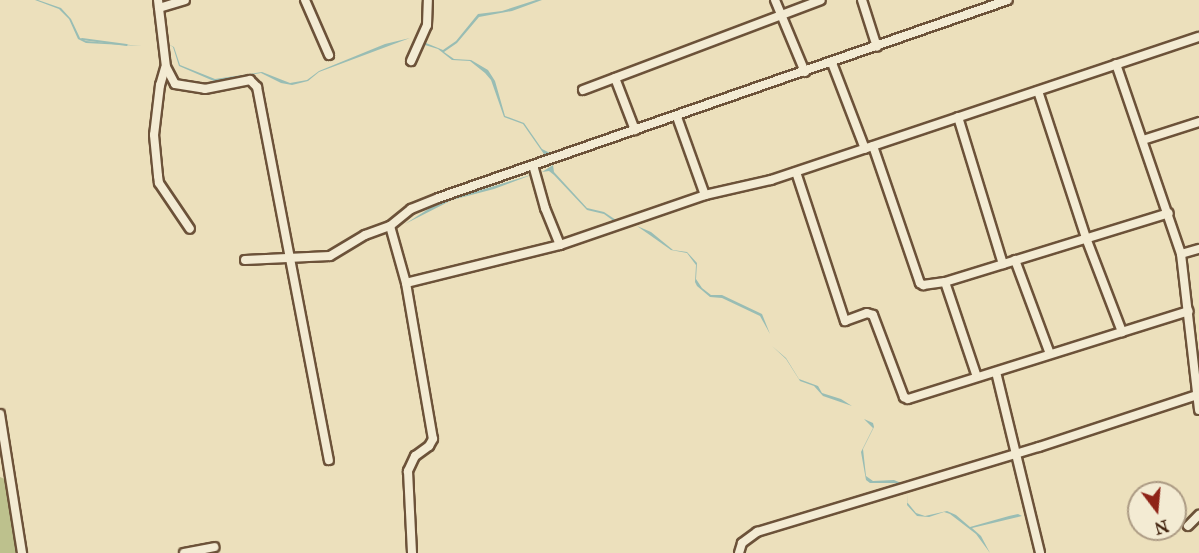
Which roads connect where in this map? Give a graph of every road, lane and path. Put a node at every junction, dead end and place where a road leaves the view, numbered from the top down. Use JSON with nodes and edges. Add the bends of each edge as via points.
{"nodes":[{"id":1,"x":186,"y":0,"type":"edge"},
{"id":2,"x":305,"y":0,"type":"edge"},
{"id":3,"x":428,"y":0,"type":"edge"},
{"id":4,"x":775,"y":0,"type":"edge"},
{"id":5,"x":821,"y":0,"type":"edge"},
{"id":6,"x":862,"y":0,"type":"edge"},
{"id":7,"x":1008,"y":0,"type":"edge"},
{"id":8,"x":159,"y":4,"type":"edge"},
{"id":9,"x":781,"y":15,"type":"junction"},
{"id":10,"x":1199,"y":37,"type":"edge"},
{"id":11,"x":877,"y":47,"type":"junction"},
{"id":12,"x":328,"y":55,"type":"dead end"},
{"id":13,"x":411,"y":61,"type":"dead end"},
{"id":14,"x":832,"y":63,"type":"junction"},
{"id":15,"x":1116,"y":64,"type":"junction"},
{"id":16,"x":166,"y":68,"type":"junction"},
{"id":17,"x":805,"y":72,"type":"junction"},
{"id":18,"x":615,"y":78,"type":"junction"},
{"id":19,"x":583,"y":90,"type":"dead end"},
{"id":20,"x":1038,"y":91,"type":"junction"},
{"id":21,"x":677,"y":117,"type":"junction"},
{"id":22,"x":958,"y":117,"type":"junction"},
{"id":23,"x":1199,"y":122,"type":"edge"},
{"id":24,"x":635,"y":130,"type":"junction"},
{"id":25,"x":1143,"y":140,"type":"junction"},
{"id":26,"x":869,"y":147,"type":"junction"},
{"id":27,"x":533,"y":165,"type":"junction"},
{"id":28,"x":795,"y":172,"type":"junction"},
{"id":29,"x":705,"y":195,"type":"junction"},
{"id":30,"x":1169,"y":213,"type":"junction"},
{"id":31,"x":390,"y":226,"type":"junction"},
{"id":32,"x":190,"y":230,"type":"dead end"},
{"id":33,"x":1086,"y":238,"type":"junction"},
{"id":34,"x":560,"y":245,"type":"junction"},
{"id":35,"x":1199,"y":249,"type":"edge"},
{"id":36,"x":1181,"y":254,"type":"junction"},
{"id":37,"x":290,"y":256,"type":"junction"},
{"id":38,"x":245,"y":260,"type":"dead end"},
{"id":39,"x":1015,"y":260,"type":"junction"},
{"id":40,"x":1003,"y":264,"type":"junction"},
{"id":41,"x":945,"y":282,"type":"junction"},
{"id":42,"x":406,"y":283,"type":"junction"},
{"id":43,"x":1188,"y":311,"type":"junction"},
{"id":44,"x":1122,"y":332,"type":"junction"},
{"id":45,"x":1195,"y":333,"type":"edge"},
{"id":46,"x":1050,"y":354,"type":"junction"},
{"id":47,"x":996,"y":372,"type":"junction"},
{"id":48,"x":977,"y":377,"type":"junction"},
{"id":49,"x":1197,"y":395,"type":"junction"},
{"id":50,"x":1199,"y":410,"type":"edge"},
{"id":51,"x":0,"y":414,"type":"edge"},
{"id":52,"x":1017,"y":454,"type":"junction"},
{"id":53,"x":329,"y":460,"type":"dead end"},
{"id":54,"x":1199,"y":515,"type":"edge"},
{"id":55,"x":1188,"y":526,"type":"dead end"},
{"id":56,"x":214,"y":547,"type":"dead end"},
{"id":57,"x":22,"y":553,"type":"edge"},
{"id":58,"x":184,"y":553,"type":"edge"},
{"id":59,"x":412,"y":553,"type":"edge"},
{"id":60,"x":740,"y":553,"type":"edge"},
{"id":61,"x":1040,"y":553,"type":"edge"}],
"edges":[{"from":1,"to":8,"type":"street"},
{"from":2,"to":12,"type":"street"},
{"from":3,"to":13,"type":"street","via":[[428,25]]},
{"from":4,"to":9,"type":"street"},
{"from":5,"to":9,"type":"street"},
{"from":6,"to":11,"type":"street"},
{"from":7,"to":11,"type":"street"},
{"from":8,"to":16,"type":"street"},
{"from":9,"to":17,"type":"street"},
{"from":9,"to":18,"type":"street"},
{"from":10,"to":15,"type":"street"},
{"from":11,"to":14,"type":"street"},
{"from":14,"to":17,"type":"street"},
{"from":14,"to":26,"type":"street"},
{"from":15,"to":20,"type":"street"},
{"from":15,"to":25,"type":"street"},
{"from":16,"to":32,"type":"street","via":[[154,135],[159,183]]},
{"from":16,"to":37,"type":"street","via":[[169,77],[183,87],[205,89],[244,80],[255,84]]},
{"from":17,"to":21,"type":"street"},
{"from":18,"to":19,"type":"street"},
{"from":18,"to":24,"type":"street"},
{"from":20,"to":22,"type":"street"},
{"from":20,"to":33,"type":"street"},
{"from":21,"to":24,"type":"street"},
{"from":21,"to":29,"type":"street"},
{"from":22,"to":26,"type":"street"},
{"from":22,"to":40,"type":"street"},
{"from":23,"to":25,"type":"street"},
{"from":24,"to":27,"type":"street"},
{"from":25,"to":30,"type":"street"},
{"from":26,"to":28,"type":"street"},
{"from":26,"to":41,"type":"street","via":[[920,283]]},
{"from":27,"to":31,"type":"street","via":[[411,209]]},
{"from":27,"to":34,"type":"street"},
{"from":28,"to":29,"type":"street"},
{"from":28,"to":48,"type":"street","via":[[845,321],[867,313],[873,315],[904,397],[914,399]]},
{"from":29,"to":34,"type":"street"},
{"from":30,"to":33,"type":"street"},
{"from":30,"to":36,"type":"street"},
{"from":31,"to":37,"type":"street","via":[[365,235],[330,256]]},
{"from":31,"to":42,"type":"street"},
{"from":33,"to":39,"type":"street"},
{"from":33,"to":44,"type":"street"},
{"from":34,"to":42,"type":"street"},
{"from":35,"to":36,"type":"street"},
{"from":36,"to":43,"type":"street"},
{"from":37,"to":38,"type":"street"},
{"from":37,"to":53,"type":"street"},
{"from":39,"to":40,"type":"street"},
{"from":39,"to":46,"type":"street"},
{"from":40,"to":41,"type":"street"},
{"from":41,"to":48,"type":"street"},
{"from":42,"to":59,"type":"street","via":[[433,439],[408,471]]},
{"from":43,"to":44,"type":"street"},
{"from":43,"to":45,"type":"street"},
{"from":44,"to":46,"type":"street"},
{"from":45,"to":49,"type":"street"},
{"from":46,"to":47,"type":"street"},
{"from":47,"to":48,"type":"street"},
{"from":47,"to":52,"type":"street"},
{"from":49,"to":50,"type":"street"},
{"from":49,"to":52,"type":"street"},
{"from":51,"to":57,"type":"street"},
{"from":52,"to":60,"type":"street","via":[[758,532],[742,543]]},
{"from":52,"to":61,"type":"street"},
{"from":54,"to":55,"type":"street"},
{"from":56,"to":58,"type":"street"}]}
